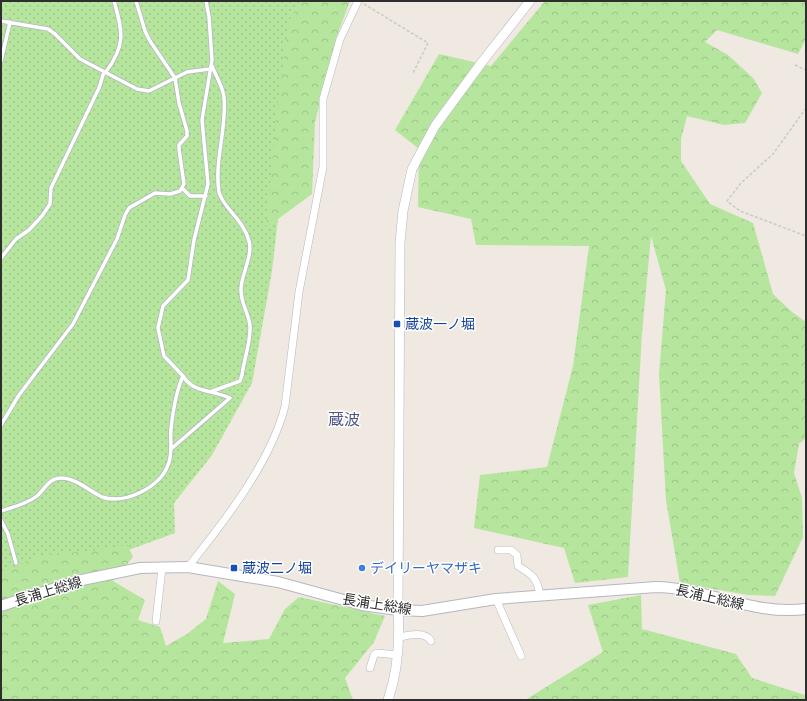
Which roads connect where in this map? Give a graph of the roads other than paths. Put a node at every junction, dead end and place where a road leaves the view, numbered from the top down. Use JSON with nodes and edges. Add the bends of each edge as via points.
{"nodes":[{"id":1,"x":114,"y":1,"type":"edge"},
{"id":2,"x":136,"y":1,"type":"edge"},
{"id":3,"x":206,"y":1,"type":"edge"},
{"id":4,"x":358,"y":1,"type":"edge"},
{"id":5,"x":530,"y":1,"type":"edge"},
{"id":6,"x":1,"y":21,"type":"edge"},
{"id":7,"x":8,"y":21,"type":"junction"},
{"id":8,"x":1,"y":61,"type":"edge"},
{"id":9,"x":211,"y":67,"type":"junction"},
{"id":10,"x":105,"y":72,"type":"junction"},
{"id":11,"x":175,"y":78,"type":"junction"},
{"id":12,"x":182,"y":188,"type":"junction"},
{"id":13,"x":206,"y":196,"type":"junction"},
{"id":14,"x":1,"y":258,"type":"edge"},
{"id":15,"x":183,"y":376,"type":"junction"},
{"id":16,"x":210,"y":392,"type":"junction"},
{"id":17,"x":1,"y":425,"type":"edge"},
{"id":18,"x":171,"y":449,"type":"junction"},
{"id":19,"x":1,"y":511,"type":"edge"},
{"id":20,"x":1,"y":520,"type":"edge"},
{"id":21,"x":498,"y":550,"type":"dead end"},
{"id":22,"x":16,"y":563,"type":"dead end"},
{"id":23,"x":188,"y":567,"type":"junction"},
{"id":24,"x":162,"y":568,"type":"junction"},
{"id":25,"x":540,"y":596,"type":"junction"},
{"id":26,"x":496,"y":599,"type":"junction"},
{"id":27,"x":1,"y":606,"type":"edge"},
{"id":28,"x":806,"y":609,"type":"edge"},
{"id":29,"x":398,"y":610,"type":"junction"},
{"id":30,"x":156,"y":620,"type":"dead end"},
{"id":31,"x":400,"y":637,"type":"junction"},
{"id":32,"x":431,"y":641,"type":"dead end"},
{"id":33,"x":397,"y":655,"type":"junction"},
{"id":34,"x":521,"y":656,"type":"dead end"},
{"id":35,"x":370,"y":668,"type":"dead end"},
{"id":36,"x":388,"y":700,"type":"edge"}],
"edges":[{"from":1,"to":10,"type":"lane","via":[[122,37],[120,49]]},
{"from":2,"to":11,"type":"lane","via":[[150,41]]},
{"from":3,"to":9,"type":"lane","via":[[211,38]]},
{"from":4,"to":23,"type":"street","via":[[340,39],[323,99],[323,167],[299,292],[281,421],[256,471],[224,522]]},
{"from":5,"to":29,"type":"street","via":[[435,126],[412,169],[402,211]]},
{"from":6,"to":7,"type":"lane"},
{"from":7,"to":8,"type":"lane"},
{"from":7,"to":10,"type":"lane","via":[[48,29],[80,59]]},
{"from":9,"to":11,"type":"lane"},
{"from":9,"to":13,"type":"lane","via":[[202,120],[207,163]]},
{"from":9,"to":16,"type":"lane","via":[[224,97],[219,192],[222,200],[244,226],[249,242],[241,291],[242,304],[250,328],[240,381]]},
{"from":10,"to":11,"type":"lane","via":[[137,89],[149,91]]},
{"from":10,"to":14,"type":"lane","via":[[52,188],[50,204],[42,216],[16,239]]},
{"from":11,"to":12,"type":"lane","via":[[187,131],[179,145],[184,175]]},
{"from":12,"to":13,"type":"lane","via":[[190,196]]},
{"from":12,"to":17,"type":"lane","via":[[170,194],[156,193],[129,208],[117,239],[73,324],[19,395]]},
{"from":13,"to":15,"type":"lane","via":[[194,240],[188,280],[163,306],[158,322],[164,356]]},
{"from":15,"to":16,"type":"lane","via":[[198,389]]},
{"from":15,"to":18,"type":"lane","via":[[179,384],[173,418]]},
{"from":16,"to":18,"type":"lane","via":[[230,398]]},
{"from":18,"to":19,"type":"lane","via":[[163,473],[145,491],[111,499],[61,478],[54,480],[27,502]]},
{"from":20,"to":22,"type":"lane"},
{"from":21,"to":25,"type":"street","via":[[511,550],[517,555],[518,566],[530,573],[538,582]]},
{"from":23,"to":24,"type":"main road","name":"長浦上総線"},
{"from":23,"to":29,"type":"main road","name":"長浦上総線","via":[[278,582],[362,605]]},
{"from":24,"to":27,"type":"main road","name":"長浦上総線","via":[[140,568],[77,581]]},
{"from":24,"to":30,"type":"street"},
{"from":25,"to":26,"type":"main road","name":"長浦上総線"},
{"from":25,"to":28,"type":"main road","name":"長浦上総線","via":[[674,587],[735,604],[791,611]]},
{"from":26,"to":29,"type":"main road","name":"長浦上総線","via":[[442,609]]},
{"from":26,"to":34,"type":"street"},
{"from":29,"to":31,"type":"street"},
{"from":31,"to":32,"type":"street","via":[[423,635]]},
{"from":31,"to":33,"type":"street"},
{"from":33,"to":35,"type":"street","via":[[374,655]]},
{"from":33,"to":36,"type":"street","via":[[394,682]]}]}
